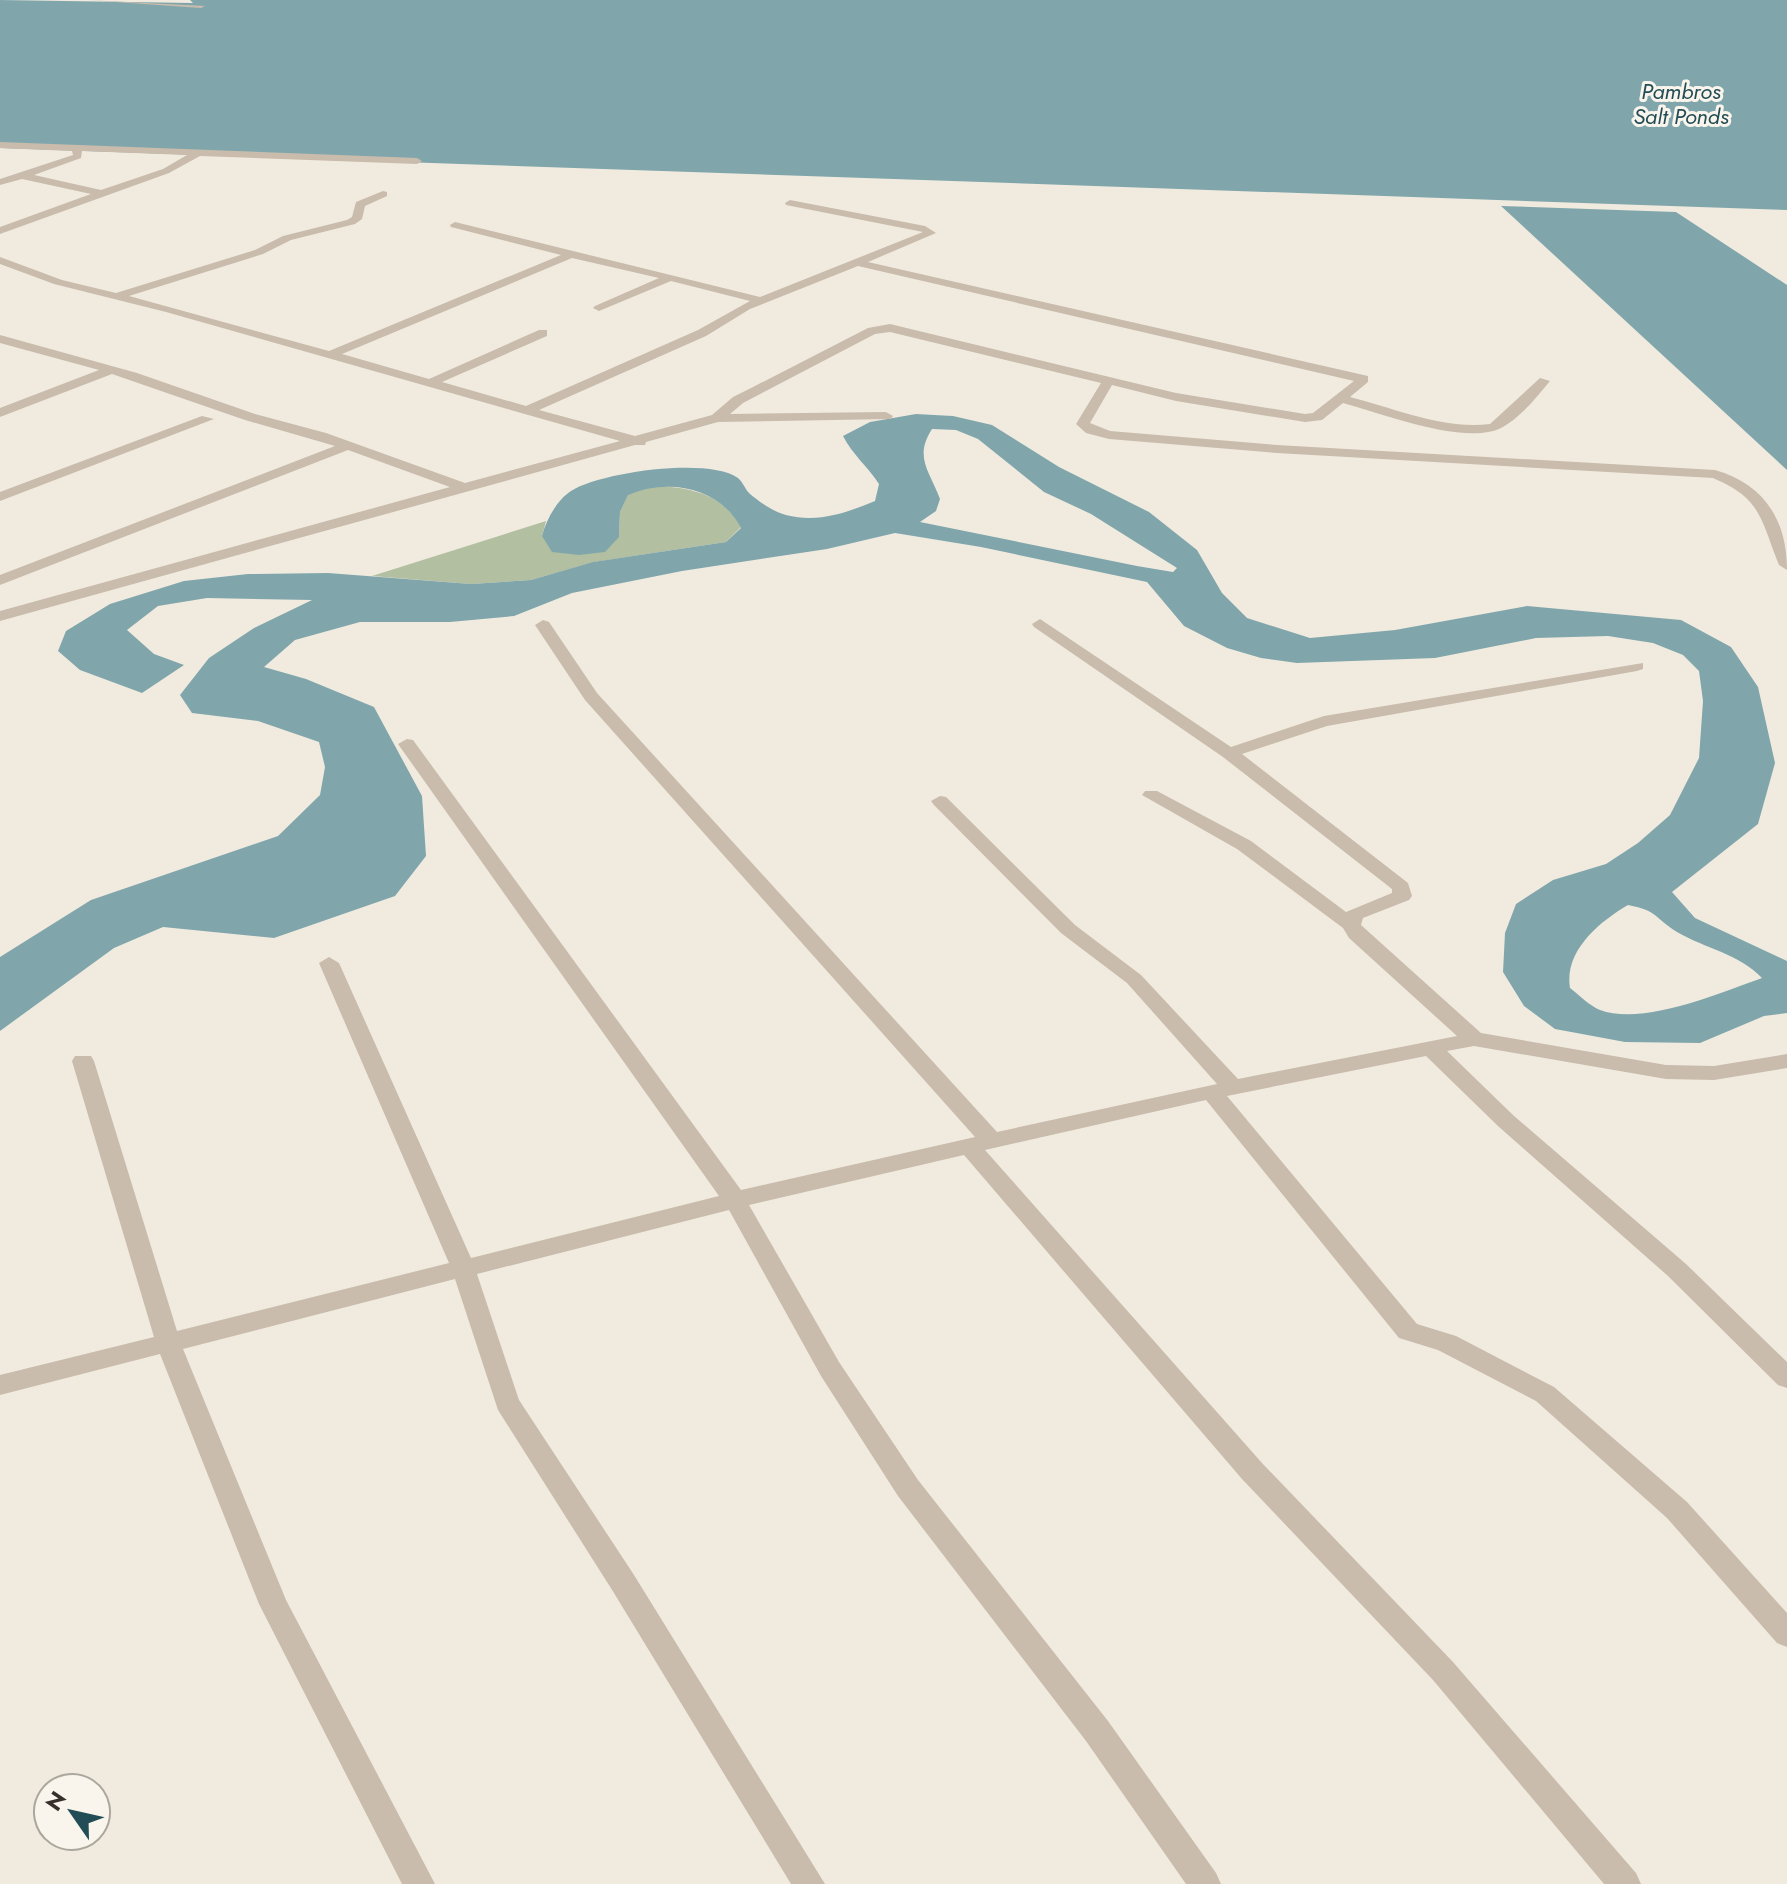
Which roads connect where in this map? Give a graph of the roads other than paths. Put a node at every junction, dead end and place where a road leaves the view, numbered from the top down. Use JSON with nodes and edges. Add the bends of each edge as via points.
{"nodes":[{"id":1,"x":91,"y":0,"type":"edge"},
{"id":2,"x":201,"y":6,"type":"dead end"},
{"id":3,"x":0,"y":145,"type":"edge"},
{"id":4,"x":76,"y":148,"type":"junction"},
{"id":5,"x":201,"y":151,"type":"junction"},
{"id":6,"x":417,"y":161,"type":"dead end"},
{"id":7,"x":24,"y":176,"type":"junction"},
{"id":8,"x":0,"y":182,"type":"edge"},
{"id":9,"x":102,"y":193,"type":"junction"},
{"id":10,"x":383,"y":194,"type":"dead end"},
{"id":11,"x":790,"y":203,"type":"dead end"},
{"id":12,"x":455,"y":225,"type":"dead end"},
{"id":13,"x":0,"y":231,"type":"edge"},
{"id":14,"x":568,"y":256,"type":"junction"},
{"id":15,"x":0,"y":260,"type":"edge"},
{"id":16,"x":858,"y":263,"type":"junction"},
{"id":17,"x":672,"y":277,"type":"junction"},
{"id":18,"x":115,"y":297,"type":"junction"},
{"id":19,"x":761,"y":301,"type":"junction"},
{"id":20,"x":599,"y":308,"type":"dead end"},
{"id":21,"x":543,"y":333,"type":"dead end"},
{"id":22,"x":3,"y":342,"type":"edge"},
{"id":23,"x":327,"y":356,"type":"junction"},
{"id":24,"x":109,"y":371,"type":"junction"},
{"id":25,"x":1544,"y":381,"type":"dead end"},
{"id":26,"x":1108,"y":382,"type":"junction"},
{"id":27,"x":428,"y":384,"type":"junction"},
{"id":28,"x":1340,"y":398,"type":"junction"},
{"id":29,"x":525,"y":411,"type":"junction"},
{"id":30,"x":0,"y":413,"type":"edge"},
{"id":31,"x":886,"y":416,"type":"dead end"},
{"id":32,"x":717,"y":418,"type":"junction"},
{"id":33,"x":207,"y":419,"type":"dead end"},
{"id":34,"x":640,"y":442,"type":"junction"},
{"id":35,"x":349,"y":445,"type":"junction"},
{"id":36,"x":468,"y":489,"type":"junction"},
{"id":37,"x":0,"y":497,"type":"edge"},
{"id":38,"x":1787,"y":565,"type":"edge"},
{"id":39,"x":0,"y":580,"type":"edge"},
{"id":40,"x":0,"y":616,"type":"edge"},
{"id":41,"x":1040,"y":624,"type":"dead end"},
{"id":42,"x":543,"y":625,"type":"dead end"},
{"id":43,"x":1637,"y":666,"type":"dead end"},
{"id":44,"x":407,"y":744,"type":"dead end"},
{"id":45,"x":1229,"y":753,"type":"junction"},
{"id":46,"x":1151,"y":795,"type":"dead end"},
{"id":47,"x":940,"y":801,"type":"dead end"},
{"id":48,"x":1351,"y":925,"type":"junction"},
{"id":49,"x":329,"y":963,"type":"dead end"},
{"id":50,"x":1474,"y":1039,"type":"junction"},
{"id":51,"x":1431,"y":1048,"type":"junction"},
{"id":52,"x":83,"y":1061,"type":"dead end"},
{"id":53,"x":1787,"y":1061,"type":"edge"},
{"id":54,"x":1223,"y":1091,"type":"junction"},
{"id":55,"x":981,"y":1144,"type":"junction"},
{"id":56,"x":735,"y":1200,"type":"junction"},
{"id":57,"x":464,"y":1270,"type":"junction"},
{"id":58,"x":169,"y":1345,"type":"junction"},
{"id":59,"x":1787,"y":1378,"type":"edge"},
{"id":60,"x":0,"y":1385,"type":"edge"},
{"id":61,"x":1787,"y":1634,"type":"edge"},
{"id":62,"x":419,"y":1884,"type":"edge"},
{"id":63,"x":809,"y":1884,"type":"edge"},
{"id":64,"x":1205,"y":1884,"type":"edge"},
{"id":65,"x":1625,"y":1884,"type":"edge"}],
"edges":[{"from":1,"to":2,"type":"street"},
{"from":3,"to":4,"type":"street"},
{"from":4,"to":5,"type":"street"},
{"from":4,"to":7,"type":"street","via":[[78,156],[68,162]]},
{"from":5,"to":6,"type":"street"},
{"from":5,"to":9,"type":"street","via":[[166,171]]},
{"from":7,"to":8,"type":"street"},
{"from":7,"to":9,"type":"street"},
{"from":9,"to":13,"type":"street"},
{"from":10,"to":18,"type":"street","via":[[360,204],[357,219],[351,222],[287,238],[259,252]]},
{"from":11,"to":16,"type":"street","via":[[931,233]]},
{"from":12,"to":14,"type":"street"},
{"from":14,"to":17,"type":"street"},
{"from":14,"to":23,"type":"street"},
{"from":15,"to":18,"type":"street"},
{"from":16,"to":19,"type":"street"},
{"from":16,"to":28,"type":"street","via":[[1363,378]]},
{"from":17,"to":19,"type":"street"},
{"from":17,"to":20,"type":"street"},
{"from":18,"to":23,"type":"street"},
{"from":19,"to":29,"type":"street","via":[[702,333]]},
{"from":21,"to":27,"type":"street"},
{"from":22,"to":24,"type":"street"},
{"from":23,"to":27,"type":"street"},
{"from":24,"to":30,"type":"street"},
{"from":24,"to":35,"type":"street"},
{"from":25,"to":28,"type":"street","via":[[1494,427],[1484,428],[1451,426]]},
{"from":26,"to":28,"type":"street","via":[[1305,418],[1317,417]]},
{"from":26,"to":32,"type":"street","via":[[884,328],[738,400]]},
{"from":26,"to":38,"type":"street","via":[[1083,424],[1109,435],[1715,474],[1760,500]]},
{"from":27,"to":29,"type":"street"},
{"from":29,"to":34,"type":"street"},
{"from":31,"to":32,"type":"street"},
{"from":32,"to":34,"type":"street"},
{"from":33,"to":37,"type":"street"},
{"from":34,"to":36,"type":"street"},
{"from":35,"to":36,"type":"street"},
{"from":35,"to":39,"type":"street"},
{"from":36,"to":40,"type":"street"},
{"from":41,"to":45,"type":"street"},
{"from":42,"to":55,"type":"street","via":[[591,696]]},
{"from":43,"to":45,"type":"street","via":[[1324,721]]},
{"from":44,"to":56,"type":"street"},
{"from":45,"to":48,"type":"street","via":[[1401,887],[1402,896],[1354,915]]},
{"from":46,"to":48,"type":"street","via":[[1244,845]]},
{"from":47,"to":54,"type":"street","via":[[1068,929],[1134,979]]},
{"from":48,"to":50,"type":"street"},
{"from":49,"to":57,"type":"street"},
{"from":50,"to":51,"type":"street"},
{"from":50,"to":53,"type":"street","via":[[1666,1072],[1714,1073]]},
{"from":51,"to":54,"type":"street"},
{"from":51,"to":59,"type":"street","via":[[1677,1270]]},
{"from":52,"to":58,"type":"street"},
{"from":54,"to":55,"type":"street"},
{"from":54,"to":61,"type":"street","via":[[1408,1331],[1447,1343],[1545,1394],[1677,1510]]},
{"from":55,"to":56,"type":"street"},
{"from":55,"to":65,"type":"street","via":[[1252,1471],[1443,1671]]},
{"from":56,"to":57,"type":"street"},
{"from":56,"to":64,"type":"street","via":[[830,1369],[908,1488],[1097,1731]]},
{"from":57,"to":58,"type":"street"},
{"from":57,"to":63,"type":"street","via":[[507,1403]]},
{"from":58,"to":60,"type":"street"},
{"from":58,"to":62,"type":"street","via":[[273,1604]]}]}
